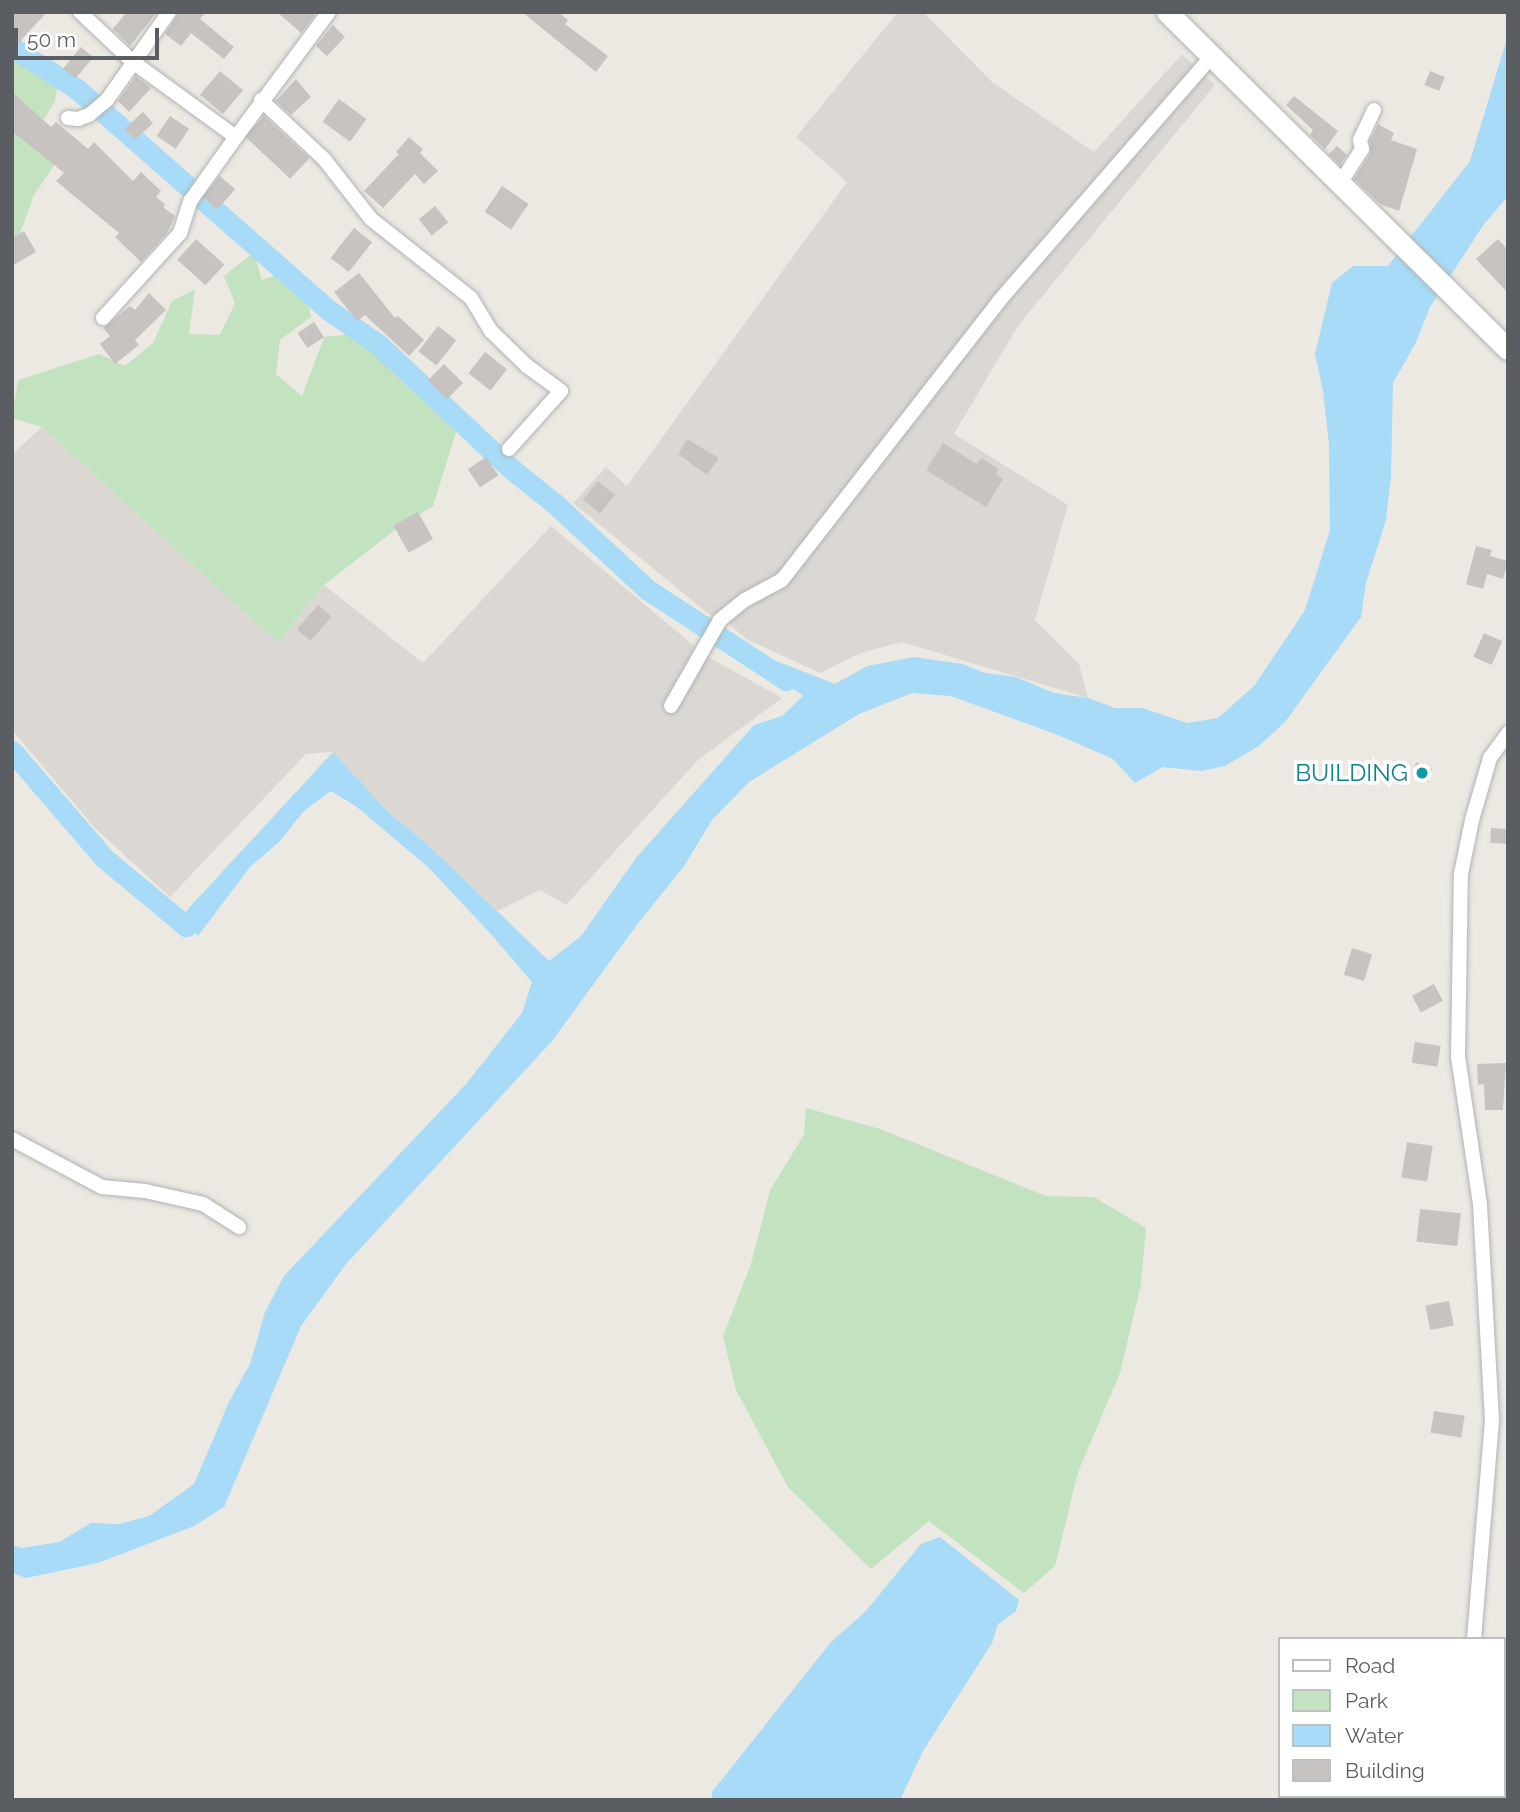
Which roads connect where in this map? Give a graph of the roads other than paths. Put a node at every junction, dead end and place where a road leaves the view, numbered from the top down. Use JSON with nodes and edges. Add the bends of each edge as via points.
{"nodes":[{"id":1,"x":80,"y":12,"type":"edge"},
{"id":2,"x":169,"y":12,"type":"edge"},
{"id":3,"x":329,"y":12,"type":"edge"},
{"id":4,"x":1167,"y":12,"type":"edge"},
{"id":5,"x":1211,"y":57,"type":"junction"},
{"id":6,"x":133,"y":62,"type":"junction"},
{"id":7,"x":261,"y":100,"type":"junction"},
{"id":8,"x":1374,"y":110,"type":"dead end"},
{"id":9,"x":68,"y":118,"type":"dead end"},
{"id":10,"x":236,"y":137,"type":"junction"},
{"id":11,"x":1339,"y":185,"type":"junction"},
{"id":12,"x":103,"y":318,"type":"dead end"},
{"id":13,"x":1508,"y":349,"type":"edge"},
{"id":14,"x":509,"y":449,"type":"dead end"},
{"id":15,"x":671,"y":706,"type":"dead end"},
{"id":16,"x":1508,"y":733,"type":"edge"},
{"id":17,"x":12,"y":1139,"type":"edge"},
{"id":18,"x":239,"y":1227,"type":"dead end"},
{"id":19,"x":1474,"y":1637,"type":"edge"}],
"edges":[{"from":1,"to":6,"type":"street"},
{"from":2,"to":6,"type":"street"},
{"from":3,"to":7,"type":"street"},
{"from":4,"to":5,"type":"main road"},
{"from":5,"to":11,"type":"main road"},
{"from":5,"to":15,"type":"street","via":[[999,300],[782,580],[720,620]]},
{"from":6,"to":9,"type":"street","via":[[107,100],[89,115]]},
{"from":6,"to":10,"type":"street"},
{"from":7,"to":10,"type":"street"},
{"from":7,"to":14,"type":"street","via":[[324,159],[371,219],[471,298],[491,331],[561,391]]},
{"from":8,"to":11,"type":"street","via":[[1360,140],[1363,149]]},
{"from":10,"to":12,"type":"street","via":[[195,194],[180,233]]},
{"from":11,"to":13,"type":"main road"},
{"from":16,"to":19,"type":"street","via":[[1490,758],[1461,874],[1458,1058],[1480,1204],[1492,1420]]},
{"from":17,"to":18,"type":"street","via":[[102,1188],[145,1191],[203,1204]]}]}
